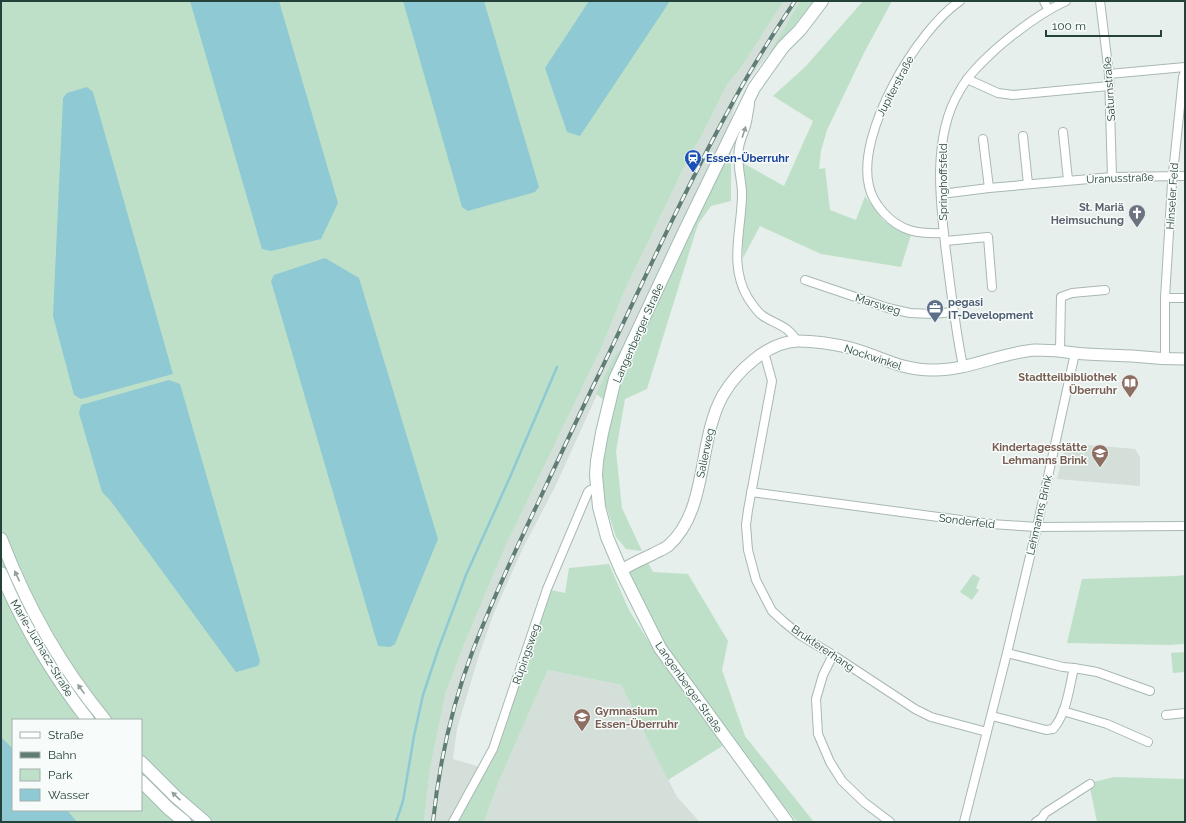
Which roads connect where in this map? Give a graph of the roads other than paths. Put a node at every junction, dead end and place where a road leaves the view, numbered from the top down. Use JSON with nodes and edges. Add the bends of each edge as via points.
{"nodes":[{"id":1,"x":822,"y":1,"type":"edge"},
{"id":2,"x":960,"y":1,"type":"edge"},
{"id":3,"x":1044,"y":1,"type":"edge"},
{"id":4,"x":1066,"y":1,"type":"edge"},
{"id":5,"x":1100,"y":1,"type":"edge"},
{"id":6,"x":1048,"y":9,"type":"junction"},
{"id":7,"x":1185,"y":67,"type":"edge"},
{"id":8,"x":1185,"y":71,"type":"edge"},
{"id":9,"x":1109,"y":74,"type":"junction"},
{"id":10,"x":967,"y":80,"type":"junction"},
{"id":11,"x":1109,"y":86,"type":"junction"},
{"id":12,"x":754,"y":88,"type":"junction"},
{"id":13,"x":1063,"y":132,"type":"dead end"},
{"id":14,"x":1023,"y":136,"type":"dead end"},
{"id":15,"x":983,"y":139,"type":"dead end"},
{"id":16,"x":1112,"y":176,"type":"junction"},
{"id":17,"x":1172,"y":176,"type":"junction"},
{"id":18,"x":1185,"y":176,"type":"edge"},
{"id":19,"x":1068,"y":180,"type":"junction"},
{"id":20,"x":1028,"y":184,"type":"junction"},
{"id":21,"x":989,"y":188,"type":"junction"},
{"id":22,"x":941,"y":194,"type":"junction"},
{"id":23,"x":944,"y":237,"type":"junction"},
{"id":24,"x":805,"y":280,"type":"dead end"},
{"id":25,"x":992,"y":287,"type":"dead end"},
{"id":26,"x":1105,"y":290,"type":"dead end"},
{"id":27,"x":1165,"y":298,"type":"junction"},
{"id":28,"x":1185,"y":298,"type":"edge"},
{"id":29,"x":953,"y":312,"type":"junction"},
{"id":30,"x":797,"y":341,"type":"junction"},
{"id":31,"x":1060,"y":351,"type":"junction"},
{"id":32,"x":1075,"y":353,"type":"junction"},
{"id":33,"x":763,"y":354,"type":"junction"},
{"id":34,"x":1165,"y":359,"type":"junction"},
{"id":35,"x":1185,"y":361,"type":"edge"},
{"id":36,"x":963,"y":366,"type":"junction"},
{"id":37,"x":597,"y":488,"type":"junction"},
{"id":38,"x":751,"y":492,"type":"junction"},
{"id":39,"x":1185,"y":526,"type":"edge"},
{"id":40,"x":1037,"y":527,"type":"junction"},
{"id":41,"x":1,"y":539,"type":"edge"},
{"id":42,"x":621,"y":570,"type":"junction"},
{"id":43,"x":1,"y":573,"type":"edge"},
{"id":44,"x":1008,"y":654,"type":"junction"},
{"id":45,"x":833,"y":655,"type":"junction"},
{"id":46,"x":1074,"y":668,"type":"junction"},
{"id":47,"x":1150,"y":692,"type":"dead end"},
{"id":48,"x":1063,"y":711,"type":"junction"},
{"id":49,"x":1185,"y":713,"type":"edge"},
{"id":50,"x":1166,"y":715,"type":"dead end"},
{"id":51,"x":992,"y":716,"type":"junction"},
{"id":52,"x":87,"y":719,"type":"edge"},
{"id":53,"x":104,"y":719,"type":"edge"},
{"id":54,"x":987,"y":732,"type":"junction"},
{"id":55,"x":1148,"y":742,"type":"dead end"},
{"id":56,"x":142,"y":763,"type":"edge"},
{"id":57,"x":142,"y":782,"type":"edge"},
{"id":58,"x":1090,"y":784,"type":"dead end"},
{"id":59,"x":185,"y":822,"type":"edge"},
{"id":60,"x":205,"y":822,"type":"edge"},
{"id":61,"x":453,"y":822,"type":"edge"},
{"id":62,"x":787,"y":822,"type":"edge"},
{"id":63,"x":890,"y":822,"type":"edge"},
{"id":64,"x":964,"y":822,"type":"edge"},
{"id":65,"x":1036,"y":822,"type":"edge"}],
"edges":[{"from":1,"to":12,"type":"main road","name":"Langenberger Straße","via":[[783,47]]},
{"from":2,"to":23,"type":"street","name":"Jupiterstraße","via":[[936,23],[905,64],[884,103],[872,135],[867,164],[868,185],[875,204],[891,220],[906,230]]},
{"from":3,"to":6,"type":"street"},
{"from":4,"to":6,"type":"street","name":"Springhoffsfeld"},
{"from":5,"to":9,"type":"street","name":"Saturnstraße"},
{"from":6,"to":10,"type":"street","name":"Springhoffsfeld","via":[[1015,32]]},
{"from":7,"to":9,"type":"street"},
{"from":8,"to":17,"type":"street","name":"Hinseler Feld"},
{"from":9,"to":11,"type":"street","name":"Saturnstraße"},
{"from":10,"to":11,"type":"street","via":[[1006,95]]},
{"from":10,"to":22,"type":"street","name":"Springhoffsfeld","via":[[951,108],[945,128]]},
{"from":11,"to":16,"type":"street","name":"Saturnstraße"},
{"from":30,"to":12,"type":"street","one_way":true,"via":[[792,332],[759,313],[750,301],[738,275],[736,257],[742,192],[738,159]]},
{"from":12,"to":37,"type":"main road","name":"Langenberger Straße","via":[[616,379],[597,461]]},
{"from":13,"to":19,"type":"street"},
{"from":14,"to":20,"type":"street"},
{"from":15,"to":21,"type":"street"},
{"from":16,"to":17,"type":"street","name":"Uranusstraße"},
{"from":16,"to":19,"type":"street","name":"Uranusstraße"},
{"from":17,"to":18,"type":"street","name":"Uranusstraße"},
{"from":17,"to":27,"type":"street","name":"Hinseler Feld"},
{"from":19,"to":20,"type":"street","name":"Uranusstraße"},
{"from":20,"to":21,"type":"street","name":"Uranusstraße"},
{"from":21,"to":22,"type":"street","name":"Uranusstraße"},
{"from":22,"to":23,"type":"street","name":"Springhoffsfeld"},
{"from":23,"to":25,"type":"street","via":[[988,237]]},
{"from":23,"to":29,"type":"street","name":"Springhoffsfeld"},
{"from":24,"to":29,"type":"street","name":"Marsweg","via":[[910,313]]},
{"from":26,"to":31,"type":"street","via":[[1060,296]]},
{"from":27,"to":28,"type":"street"},
{"from":27,"to":34,"type":"street","name":"Hinseler Feld"},
{"from":29,"to":36,"type":"street","name":"Springhoffsfeld"},
{"from":30,"to":33,"type":"street","name":"Salierweg"},
{"from":30,"to":36,"type":"street","name":"Nockwinkel","via":[[852,348],[909,369],[940,370]]},
{"from":31,"to":32,"type":"street","name":"Nockwinkel"},
{"from":31,"to":36,"type":"street","name":"Nockwinkel","via":[[1035,350]]},
{"from":32,"to":34,"type":"street","name":"Nockwinkel"},
{"from":32,"to":40,"type":"street","name":"Lehmanns Brink"},
{"from":33,"to":38,"type":"street","name":"Bruktererhang","via":[[772,381]]},
{"from":33,"to":42,"type":"street","name":"Salierweg","via":[[738,375],[724,395],[712,420],[692,509],[683,529],[668,547]]},
{"from":34,"to":35,"type":"street","name":"Nockwinkel"},
{"from":37,"to":42,"type":"main road","name":"Langenberger Straße","via":[[599,508],[607,537]]},
{"from":37,"to":61,"type":"street","name":"Rüpingsweg","via":[[588,492],[548,589],[493,749]]},
{"from":38,"to":40,"type":"street","name":"Sonderfeld","via":[[991,524]]},
{"from":38,"to":45,"type":"street","name":"Bruktererhang","via":[[746,525],[748,550],[756,580],[764,597],[772,611],[790,627]]},
{"from":39,"to":40,"type":"street","name":"Sonderfeld"},
{"from":40,"to":44,"type":"street","name":"Lehmanns Brink"},
{"from":53,"to":41,"type":"main road","name":"Marie-Juchacz-Straße","one_way":true,"via":[[45,634]]},
{"from":42,"to":62,"type":"main road","name":"Langenberger Straße","via":[[660,648]]},
{"from":43,"to":52,"type":"main road","name":"Marie-Juchacz-Straße","via":[[30,633],[64,688]]},
{"from":44,"to":46,"type":"street"},
{"from":44,"to":51,"type":"street","name":"Lehmanns Brink"},
{"from":45,"to":54,"type":"street","name":"Bruktererhang","via":[[931,717]]},
{"from":45,"to":63,"type":"street","via":[[823,675],[816,699],[818,734],[830,762],[842,781]]},
{"from":46,"to":47,"type":"street","via":[[1097,672]]},
{"from":46,"to":48,"type":"street"},
{"from":48,"to":51,"type":"street","via":[[1053,729],[1046,730]]},
{"from":48,"to":55,"type":"street","via":[[1106,724]]},
{"from":49,"to":50,"type":"street"},
{"from":51,"to":54,"type":"street","name":"Lehmanns Brink"},
{"from":54,"to":64,"type":"street","name":"Lehmanns Brink"},
{"from":60,"to":56,"type":"main road","one_way":true},
{"from":57,"to":59,"type":"main road"},
{"from":58,"to":65,"type":"street","via":[[1045,813]]}]}
